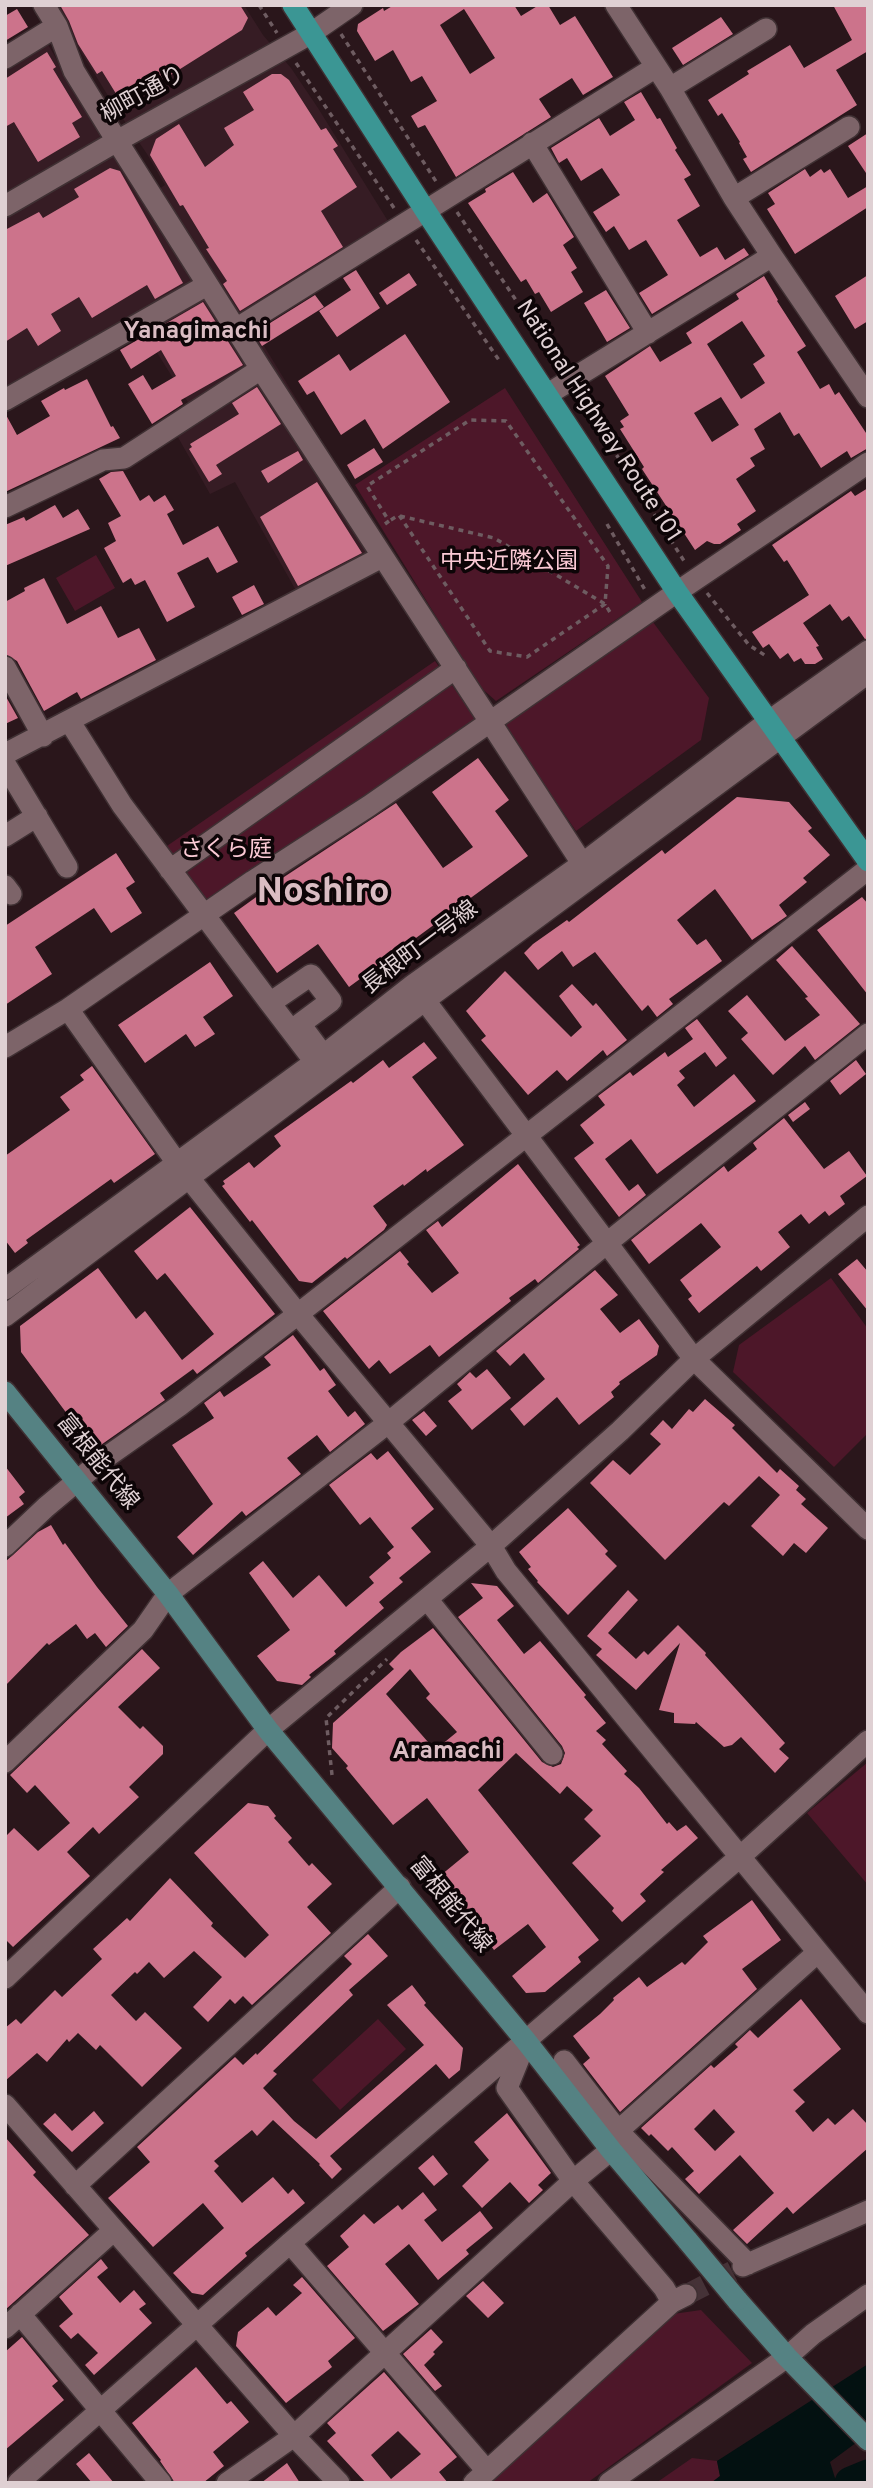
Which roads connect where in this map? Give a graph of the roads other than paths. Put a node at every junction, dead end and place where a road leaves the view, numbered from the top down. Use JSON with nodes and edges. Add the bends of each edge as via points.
{"nodes":[{"id":1,"x":44,"y":5,"type":"edge"},
{"id":2,"x":293,"y":5,"type":"edge"},
{"id":3,"x":352,"y":5,"type":"edge"},
{"id":4,"x":616,"y":5,"type":"edge"},
{"id":5,"x":57,"y":26,"type":"junction"},
{"id":6,"x":766,"y":29,"type":"dead end"},
{"id":7,"x":310,"y":34,"type":"junction"},
{"id":8,"x":5,"y":58,"type":"edge"},
{"id":9,"x":656,"y":67,"type":"junction"},
{"id":10,"x":670,"y":88,"type":"junction"},
{"id":11,"x":849,"y":127,"type":"dead end"},
{"id":12,"x":117,"y":141,"type":"junction"},
{"id":13,"x":532,"y":143,"type":"junction"},
{"id":14,"x":734,"y":198,"type":"junction"},
{"id":15,"x":5,"y":206,"type":"edge"},
{"id":16,"x":425,"y":210,"type":"junction"},
{"id":17,"x":772,"y":256,"type":"junction"},
{"id":18,"x":207,"y":285,"type":"junction"},
{"id":19,"x":236,"y":329,"type":"junction"},
{"id":20,"x":648,"y":333,"type":"junction"},
{"id":21,"x":261,"y":369,"type":"junction"},
{"id":22,"x":548,"y":394,"type":"junction"},
{"id":23,"x":868,"y":397,"type":"edge"},
{"id":24,"x":5,"y":400,"type":"edge"},
{"id":25,"x":868,"y":463,"type":"edge"},
{"id":26,"x":5,"y":506,"type":"edge"},
{"id":27,"x":382,"y":557,"type":"junction"},
{"id":28,"x":677,"y":592,"type":"junction"},
{"id":29,"x":868,"y":650,"type":"edge"},
{"id":30,"x":5,"y":667,"type":"edge"},
{"id":31,"x":456,"y":668,"type":"junction"},
{"id":32,"x":868,"y":673,"type":"edge"},
{"id":33,"x":70,"y":722,"type":"junction"},
{"id":34,"x":490,"y":724,"type":"junction"},
{"id":35,"x":775,"y":729,"type":"junction"},
{"id":36,"x":43,"y":736,"type":"junction"},
{"id":37,"x":5,"y":754,"type":"edge"},
{"id":38,"x":5,"y":764,"type":"edge"},
{"id":39,"x":37,"y":816,"type":"junction"},
{"id":40,"x":5,"y":836,"type":"edge"},
{"id":41,"x":868,"y":861,"type":"edge"},
{"id":42,"x":67,"y":867,"type":"dead end"},
{"id":43,"x":868,"y":869,"type":"edge"},
{"id":44,"x":170,"y":870,"type":"junction"},
{"id":45,"x":587,"y":871,"type":"junction"},
{"id":46,"x":204,"y":915,"type":"junction"},
{"id":47,"x":419,"y":993,"type":"junction"},
{"id":48,"x":270,"y":1003,"type":"junction"},
{"id":49,"x":68,"y":1009,"type":"junction"},
{"id":50,"x":868,"y":1034,"type":"edge"},
{"id":51,"x":5,"y":1047,"type":"edge"},
{"id":52,"x":319,"y":1059,"type":"junction"},
{"id":53,"x":526,"y":1138,"type":"junction"},
{"id":54,"x":184,"y":1171,"type":"junction"},
{"id":55,"x":868,"y":1216,"type":"edge"},
{"id":56,"x":607,"y":1242,"type":"junction"},
{"id":57,"x":5,"y":1289,"type":"edge"},
{"id":58,"x":298,"y":1314,"type":"junction"},
{"id":59,"x":5,"y":1316,"type":"edge"},
{"id":60,"x":694,"y":1359,"type":"junction"},
{"id":61,"x":5,"y":1392,"type":"edge"},
{"id":62,"x":388,"y":1423,"type":"junction"},
{"id":63,"x":77,"y":1480,"type":"junction"},
{"id":64,"x":864,"y":1517,"type":"edge"},
{"id":65,"x":5,"y":1546,"type":"edge"},
{"id":66,"x":491,"y":1546,"type":"junction"},
{"id":67,"x":168,"y":1594,"type":"junction"},
{"id":68,"x":427,"y":1599,"type":"junction"},
{"id":69,"x":268,"y":1730,"type":"junction"},
{"id":70,"x":868,"y":1741,"type":"edge"},
{"id":71,"x":552,"y":1754,"type":"dead end"},
{"id":72,"x":5,"y":1762,"type":"edge"},
{"id":73,"x":741,"y":1856,"type":"junction"},
{"id":74,"x":400,"y":1887,"type":"junction"},
{"id":75,"x":818,"y":1952,"type":"junction"},
{"id":76,"x":5,"y":1978,"type":"edge"},
{"id":77,"x":868,"y":2012,"type":"edge"},
{"id":78,"x":526,"y":2041,"type":"junction"},
{"id":79,"x":564,"y":2061,"type":"dead end"},
{"id":80,"x":5,"y":2105,"type":"edge"},
{"id":81,"x":615,"y":2140,"type":"junction"},
{"id":82,"x":573,"y":2181,"type":"junction"},
{"id":83,"x":75,"y":2186,"type":"junction"},
{"id":84,"x":868,"y":2211,"type":"edge"},
{"id":85,"x":113,"y":2231,"type":"junction"},
{"id":86,"x":290,"y":2243,"type":"junction"},
{"id":87,"x":868,"y":2295,"type":"edge"},
{"id":88,"x":13,"y":2321,"type":"edge"},
{"id":89,"x":197,"y":2326,"type":"junction"},
{"id":90,"x":386,"y":2352,"type":"junction"},
{"id":91,"x":787,"y":2357,"type":"junction"},
{"id":92,"x":99,"y":2410,"type":"junction"},
{"id":93,"x":294,"y":2436,"type":"junction"},
{"id":94,"x":868,"y":2440,"type":"edge"},
{"id":95,"x":481,"y":2477,"type":"edge"},
{"id":96,"x":18,"y":2483,"type":"edge"},
{"id":97,"x":161,"y":2483,"type":"edge"},
{"id":98,"x":227,"y":2483,"type":"edge"},
{"id":99,"x":340,"y":2483,"type":"edge"},
{"id":100,"x":609,"y":2483,"type":"edge"}],
"edges":[{"from":1,"to":5,"type":"street"},
{"from":2,"to":7,"type":"highway","name":"National Highway Route 101"},
{"from":3,"to":7,"type":"street","name":"柳町通り"},
{"from":4,"to":9,"type":"street"},
{"from":5,"to":8,"type":"street"},
{"from":5,"to":12,"type":"street","via":[[74,71]]},
{"from":6,"to":10,"type":"street"},
{"from":7,"to":12,"type":"street","name":"柳町通り"},
{"from":7,"to":16,"type":"highway","name":"National Highway Route 101"},
{"from":9,"to":10,"type":"street"},
{"from":9,"to":13,"type":"street"},
{"from":10,"to":14,"type":"street"},
{"from":11,"to":14,"type":"street"},
{"from":12,"to":15,"type":"street","name":"柳町通り"},
{"from":12,"to":18,"type":"street"},
{"from":13,"to":16,"type":"street"},
{"from":13,"to":20,"type":"street"},
{"from":14,"to":17,"type":"street"},
{"from":16,"to":19,"type":"street"},
{"from":16,"to":22,"type":"highway","name":"National Highway Route 101"},
{"from":17,"to":20,"type":"street"},
{"from":17,"to":23,"type":"street"},
{"from":18,"to":19,"type":"street"},
{"from":18,"to":24,"type":"street"},
{"from":19,"to":21,"type":"street"},
{"from":20,"to":22,"type":"street"},
{"from":21,"to":26,"type":"street","via":[[124,458],[103,460]]},
{"from":21,"to":27,"type":"street"},
{"from":22,"to":28,"type":"highway","name":"National Highway Route 101"},
{"from":25,"to":28,"type":"street"},
{"from":27,"to":31,"type":"street"},
{"from":27,"to":33,"type":"street"},
{"from":28,"to":34,"type":"street"},
{"from":28,"to":35,"type":"highway","name":"National Highway Route 101"},
{"from":29,"to":35,"type":"street"},
{"from":30,"to":36,"type":"street"},
{"from":31,"to":34,"type":"street"},
{"from":31,"to":44,"type":"street"},
{"from":32,"to":35,"type":"street"},
{"from":33,"to":36,"type":"street"},
{"from":33,"to":44,"type":"street"},
{"from":34,"to":45,"type":"street"},
{"from":34,"to":46,"type":"street"},
{"from":35,"to":41,"type":"highway","name":"National Highway Route 101"},
{"from":35,"to":45,"type":"street","name":"長根町一号線"},
{"from":36,"to":37,"type":"street"},
{"from":38,"to":39,"type":"street"},
{"from":39,"to":40,"type":"street"},
{"from":39,"to":42,"type":"street"},
{"from":43,"to":53,"type":"street"},
{"from":44,"to":46,"type":"street"},
{"from":45,"to":47,"type":"street","name":"長根町一号線"},
{"from":46,"to":48,"type":"street"},
{"from":46,"to":49,"type":"street"},
{"from":47,"to":52,"type":"street","name":"長根町一号線"},
{"from":47,"to":53,"type":"street"},
{"from":47,"to":54,"type":"street"},
{"from":48,"to":52,"type":"street"},
{"from":48,"to":52,"type":"street","via":[[311,975],[331,1001],[300,1024]]},
{"from":49,"to":51,"type":"street"},
{"from":49,"to":54,"type":"street"},
{"from":50,"to":56,"type":"street"},
{"from":52,"to":54,"type":"street","name":"長根町一号線"},
{"from":53,"to":56,"type":"street"},
{"from":53,"to":58,"type":"street"},
{"from":54,"to":57,"type":"street","name":"長根町一号線"},
{"from":54,"to":58,"type":"street"},
{"from":54,"to":59,"type":"street"},
{"from":55,"to":60,"type":"street"},
{"from":56,"to":60,"type":"street"},
{"from":56,"to":62,"type":"street"},
{"from":58,"to":62,"type":"street"},
{"from":58,"to":63,"type":"street"},
{"from":60,"to":64,"type":"street"},
{"from":60,"to":66,"type":"street"},
{"from":61,"to":63,"type":"main road","name":"富根能代線"},
{"from":62,"to":66,"type":"street"},
{"from":62,"to":67,"type":"street"},
{"from":63,"to":65,"type":"street"},
{"from":63,"to":67,"type":"main road","name":"富根能代線"},
{"from":66,"to":68,"type":"street"},
{"from":66,"to":73,"type":"street","via":[[506,1571]]},
{"from":67,"to":69,"type":"main road","name":"富根能代線"},
{"from":67,"to":72,"type":"street","via":[[143,1630]]},
{"from":68,"to":69,"type":"street"},
{"from":68,"to":71,"type":"street"},
{"from":69,"to":74,"type":"main road","name":"富根能代線"},
{"from":69,"to":76,"type":"street"},
{"from":70,"to":73,"type":"street"},
{"from":73,"to":75,"type":"street"},
{"from":73,"to":78,"type":"street"},
{"from":74,"to":78,"type":"main road","name":"富根能代線"},
{"from":74,"to":83,"type":"street"},
{"from":75,"to":77,"type":"street"},
{"from":75,"to":81,"type":"street"},
{"from":78,"to":81,"type":"main road","name":"富根能代線"},
{"from":78,"to":82,"type":"street","via":[[507,2088]]},
{"from":78,"to":86,"type":"street"},
{"from":79,"to":81,"type":"street"},
{"from":80,"to":83,"type":"street"},
{"from":81,"to":82,"type":"street"},
{"from":81,"to":84,"type":"street","via":[[745,2265]]},
{"from":81,"to":91,"type":"main road","name":"富根能代線","bridge":true,"via":[[688,2241]]},
{"from":82,"to":90,"type":"street"},
{"from":82,"to":95,"type":"street","via":[[664,2288],[679,2298]]},
{"from":83,"to":85,"type":"street"},
{"from":85,"to":88,"type":"street"},
{"from":85,"to":89,"type":"street"},
{"from":86,"to":89,"type":"street"},
{"from":86,"to":90,"type":"street"},
{"from":87,"to":91,"type":"street"},
{"from":88,"to":92,"type":"street"},
{"from":89,"to":92,"type":"street"},
{"from":89,"to":93,"type":"street"},
{"from":90,"to":93,"type":"street"},
{"from":90,"to":95,"type":"street"},
{"from":91,"to":94,"type":"main road","name":"富根能代線"},
{"from":91,"to":100,"type":"street"},
{"from":92,"to":96,"type":"street"},
{"from":92,"to":97,"type":"street"},
{"from":93,"to":98,"type":"street"},
{"from":93,"to":99,"type":"street"}]}
